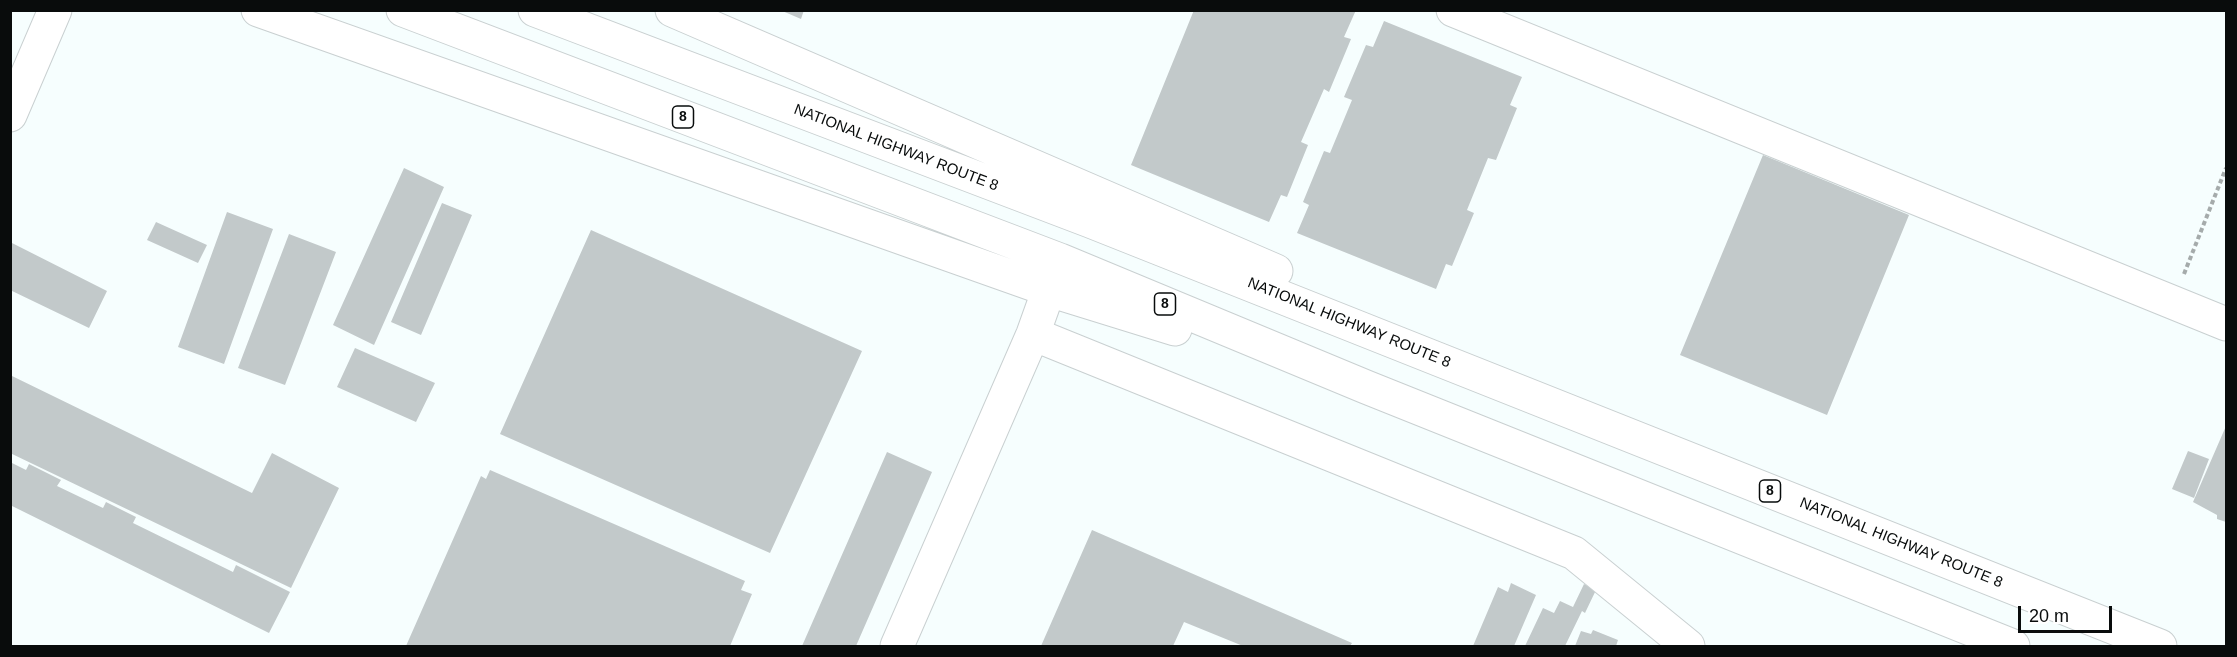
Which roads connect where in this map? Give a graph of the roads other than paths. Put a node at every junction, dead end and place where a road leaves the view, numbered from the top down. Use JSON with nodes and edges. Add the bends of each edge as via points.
{"nodes":[{"id":1,"x":55,"y":10,"type":"edge"},
{"id":2,"x":258,"y":10,"type":"edge"},
{"id":3,"x":403,"y":10,"type":"edge"},
{"id":4,"x":535,"y":10,"type":"edge"},
{"id":5,"x":672,"y":10,"type":"edge"},
{"id":6,"x":1453,"y":10,"type":"edge"},
{"id":7,"x":10,"y":115,"type":"edge"},
{"id":8,"x":1054,"y":275,"type":"junction"},
{"id":9,"x":2226,"y":324,"type":"edge"},
{"id":10,"x":1033,"y":333,"type":"junction"},
{"id":11,"x":1611,"y":427,"type":"junction"},
{"id":12,"x":897,"y":646,"type":"edge"},
{"id":13,"x":1688,"y":646,"type":"edge"},
{"id":14,"x":2009,"y":646,"type":"edge"},
{"id":15,"x":2160,"y":646,"type":"edge"}],
"edges":[{"from":1,"to":7,"type":"main road"},
{"from":2,"to":8,"type":"main road"},
{"from":3,"to":8,"type":"main road","number":"8","via":[[964,223]]},
{"from":4,"to":11,"type":"main road","name":"NATIONAL HIGHWAY ROUTE 8","number":"8"},
{"from":5,"to":11,"type":"main road","via":[[1435,339]]},
{"from":6,"to":9,"type":"main road"},
{"from":8,"to":10,"type":"main road"},
{"from":8,"to":14,"type":"main road","via":[[1366,387]]},
{"from":10,"to":12,"type":"main road"},
{"from":10,"to":13,"type":"main road","via":[[1574,553]]},
{"from":11,"to":15,"type":"main road","name":"NATIONAL HIGHWAY ROUTE 8","number":"8"}]}
